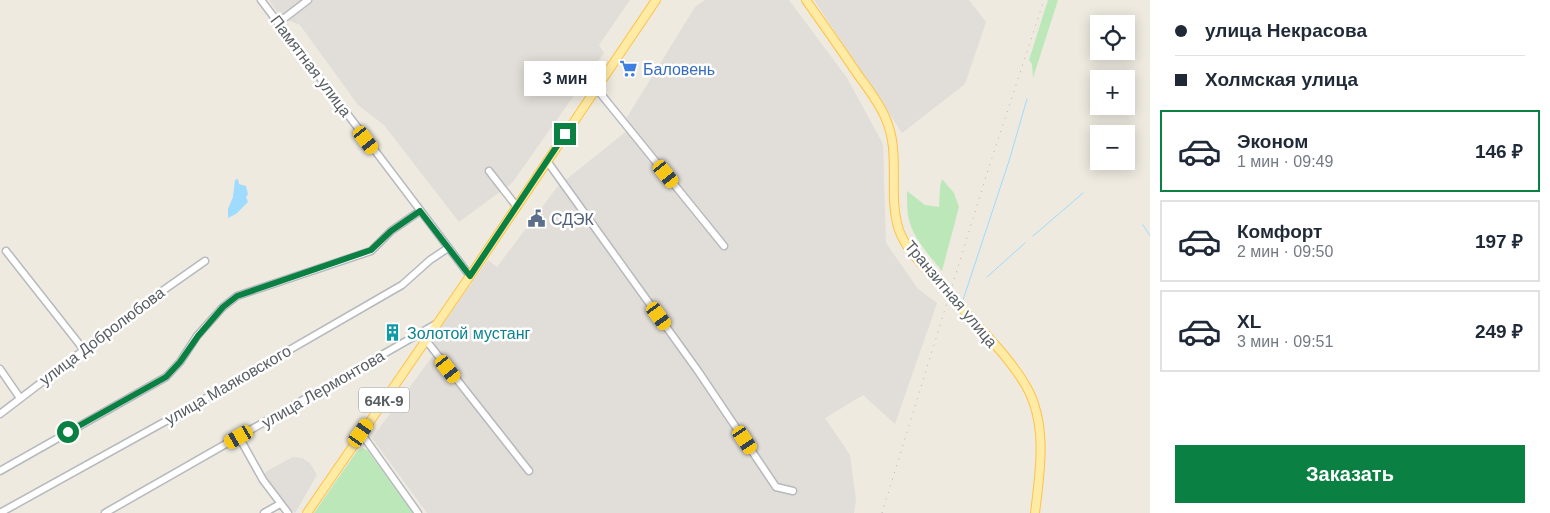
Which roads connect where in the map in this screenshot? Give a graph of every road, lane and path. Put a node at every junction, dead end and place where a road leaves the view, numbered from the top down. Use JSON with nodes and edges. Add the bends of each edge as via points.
{"nodes":[{"id":1,"x":261,"y":0,"type":"edge"},
{"id":2,"x":308,"y":0,"type":"edge"},
{"id":3,"x":656,"y":0,"type":"edge"},
{"id":4,"x":806,"y":0,"type":"edge"},
{"id":5,"x":278,"y":23,"type":"junction"},
{"id":6,"x":596,"y":88,"type":"junction"},
{"id":7,"x":548,"y":161,"type":"junction"},
{"id":8,"x":489,"y":171,"type":"dead end"},
{"id":9,"x":517,"y":207,"type":"junction"},
{"id":10,"x":420,"y":211,"type":"junction"},
{"id":11,"x":724,"y":246,"type":"dead end"},
{"id":12,"x":448,"y":248,"type":"junction"},
{"id":13,"x":6,"y":251,"type":"dead end"},
{"id":14,"x":205,"y":261,"type":"dead end"},
{"id":15,"x":470,"y":276,"type":"junction"},
{"id":16,"x":436,"y":324,"type":"junction"},
{"id":17,"x":425,"y":339,"type":"junction"},
{"id":18,"x":84,"y":350,"type":"junction"},
{"id":19,"x":0,"y":369,"type":"edge"},
{"id":20,"x":20,"y":398,"type":"junction"},
{"id":21,"x":0,"y":414,"type":"edge"},
{"id":22,"x":361,"y":433,"type":"junction"},
{"id":23,"x":239,"y":437,"type":"junction"},
{"id":24,"x":1,"y":468,"type":"edge"},
{"id":25,"x":529,"y":471,"type":"dead end"},
{"id":26,"x":793,"y":491,"type":"dead end"},
{"id":27,"x":280,"y":504,"type":"junction"},
{"id":28,"x":0,"y":513,"type":"edge"},
{"id":29,"x":105,"y":513,"type":"edge"},
{"id":30,"x":264,"y":513,"type":"edge"},
{"id":31,"x":288,"y":513,"type":"edge"},
{"id":32,"x":308,"y":513,"type":"edge"},
{"id":33,"x":418,"y":513,"type":"edge"},
{"id":34,"x":1035,"y":513,"type":"edge"}],
"edges":[{"from":1,"to":5,"type":"street","name":"Памятная улица"},
{"from":2,"to":5,"type":"street"},
{"from":3,"to":6,"type":"main road","number":"64К-9"},
{"from":4,"to":34,"type":"main road","name":"Транзитная улица","bridge":true,"via":[[886,117],[894,153],[896,212],[904,242],[1019,375],[1032,399],[1040,430]]},
{"from":5,"to":10,"type":"street","name":"Памятная улица"},
{"from":6,"to":7,"type":"main road","number":"64К-9"},
{"from":6,"to":11,"type":"street"},
{"from":7,"to":9,"type":"main road","number":"64К-9"},
{"from":7,"to":26,"type":"street","via":[[698,371],[776,487]]},
{"from":8,"to":9,"type":"street"},
{"from":9,"to":15,"type":"main road","number":"64К-9"},
{"from":10,"to":12,"type":"street","name":"Памятная улица"},
{"from":10,"to":24,"type":"street","via":[[371,250],[237,296],[223,307],[166,377]]},
{"from":12,"to":15,"type":"street","name":"Памятная улица"},
{"from":12,"to":28,"type":"street","name":"улица Маяковского","via":[[402,285]]},
{"from":13,"to":18,"type":"street"},
{"from":14,"to":18,"type":"street","name":"улица Добролюбова"},
{"from":15,"to":16,"type":"main road","number":"64К-9"},
{"from":16,"to":17,"type":"main road","number":"64К-9"},
{"from":16,"to":23,"type":"street","name":"улица Лермонтова"},
{"from":17,"to":22,"type":"main road","number":"64К-9"},
{"from":17,"to":25,"type":"street"},
{"from":18,"to":20,"type":"street","name":"улица Добролюбова"},
{"from":19,"to":20,"type":"street"},
{"from":20,"to":21,"type":"street","name":"улица Добролюбова"},
{"from":22,"to":32,"type":"main road","number":"64К-9"},
{"from":22,"to":33,"type":"street"},
{"from":23,"to":27,"type":"street"},
{"from":23,"to":29,"type":"street","name":"улица Лермонтова"},
{"from":27,"to":30,"type":"street"},
{"from":27,"to":31,"type":"street"}]}
